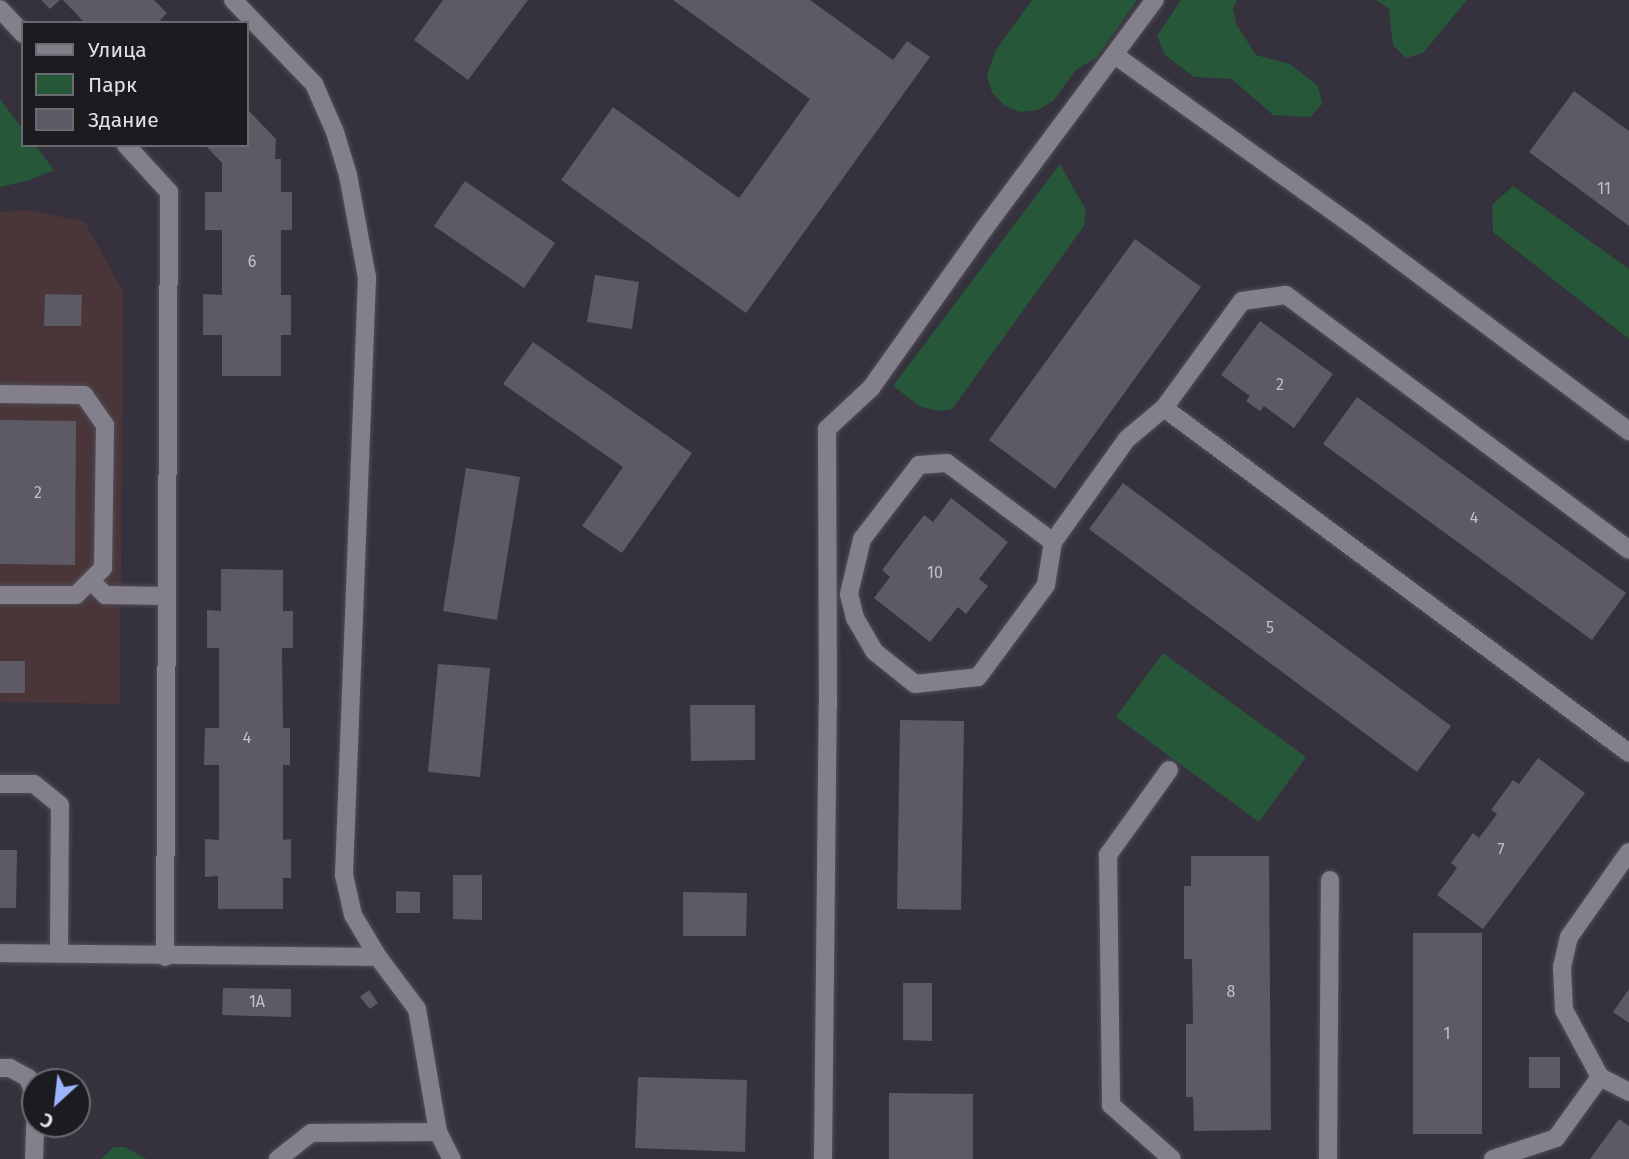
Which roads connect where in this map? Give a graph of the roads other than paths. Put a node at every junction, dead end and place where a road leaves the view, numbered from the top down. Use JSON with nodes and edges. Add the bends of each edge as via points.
{"nodes":[{"id":1,"x":233,"y":0,"type":"edge"},
{"id":2,"x":1155,"y":0,"type":"edge"},
{"id":3,"x":0,"y":9,"type":"edge"},
{"id":4,"x":21,"y":32,"type":"edge"},
{"id":5,"x":1116,"y":56,"type":"junction"},
{"id":6,"x":128,"y":147,"type":"edge"},
{"id":7,"x":0,"y":394,"type":"edge"},
{"id":8,"x":1164,"y":408,"type":"junction"},
{"id":9,"x":1629,"y":431,"type":"edge"},
{"id":10,"x":1053,"y":542,"type":"junction"},
{"id":11,"x":1629,"y":550,"type":"edge"},
{"id":12,"x":91,"y":581,"type":"junction"},
{"id":13,"x":0,"y":595,"type":"edge"},
{"id":14,"x":167,"y":596,"type":"junction"},
{"id":15,"x":1629,"y":752,"type":"edge"},
{"id":16,"x":1169,"y":770,"type":"dead end"},
{"id":17,"x":0,"y":784,"type":"edge"},
{"id":18,"x":1629,"y":852,"type":"edge"},
{"id":19,"x":1330,"y":880,"type":"dead end"},
{"id":20,"x":0,"y":953,"type":"edge"},
{"id":21,"x":59,"y":953,"type":"junction"},
{"id":22,"x":165,"y":957,"type":"junction"},
{"id":23,"x":379,"y":957,"type":"junction"},
{"id":24,"x":0,"y":1068,"type":"edge"},
{"id":25,"x":21,"y":1074,"type":"edge"},
{"id":26,"x":1600,"y":1077,"type":"junction"},
{"id":27,"x":1629,"y":1092,"type":"edge"},
{"id":28,"x":438,"y":1132,"type":"junction"},
{"id":29,"x":35,"y":1138,"type":"edge"},
{"id":30,"x":34,"y":1159,"type":"edge"},
{"id":31,"x":278,"y":1159,"type":"edge"},
{"id":32,"x":452,"y":1159,"type":"edge"},
{"id":33,"x":823,"y":1159,"type":"edge"},
{"id":34,"x":1172,"y":1159,"type":"edge"},
{"id":35,"x":1328,"y":1159,"type":"edge"},
{"id":36,"x":1493,"y":1159,"type":"edge"}],
"edges":[{"from":1,"to":23,"type":"lane","via":[[314,85],[348,175],[368,278],[344,875],[353,915]]},
{"from":2,"to":5,"type":"lane"},
{"from":3,"to":4,"type":"lane"},
{"from":5,"to":9,"type":"lane"},
{"from":5,"to":33,"type":"lane","via":[[871,388],[827,429]]},
{"from":6,"to":14,"type":"lane","via":[[169,192]]},
{"from":7,"to":12,"type":"lane","via":[[84,396],[105,425],[103,568]]},
{"from":8,"to":10,"type":"lane","via":[[1127,439]]},
{"from":8,"to":11,"type":"lane","via":[[1242,301],[1286,295]]},
{"from":8,"to":15,"type":"lane"},
{"from":10,"to":10,"type":"lane","via":[[947,463],[919,465],[862,539],[849,594],[855,618],[875,652],[915,684],[978,677],[1046,585]]},
{"from":12,"to":13,"type":"lane","via":[[76,596]]},
{"from":12,"to":14,"type":"lane","via":[[105,595]]},
{"from":14,"to":22,"type":"lane"},
{"from":16,"to":34,"type":"lane","via":[[1108,855],[1111,1105]]},
{"from":17,"to":21,"type":"lane","via":[[34,784],[60,805]]},
{"from":18,"to":26,"type":"lane","via":[[1569,937],[1562,967],[1564,1010]]},
{"from":19,"to":35,"type":"lane"},
{"from":20,"to":21,"type":"lane"},
{"from":21,"to":22,"type":"lane"},
{"from":22,"to":23,"type":"lane"},
{"from":23,"to":28,"type":"lane","via":[[417,1009]]},
{"from":24,"to":25,"type":"lane"},
{"from":26,"to":27,"type":"lane"},
{"from":26,"to":36,"type":"lane","via":[[1556,1138]]},
{"from":28,"to":31,"type":"lane","via":[[311,1133]]},
{"from":28,"to":32,"type":"lane"},
{"from":29,"to":30,"type":"lane"}]}
